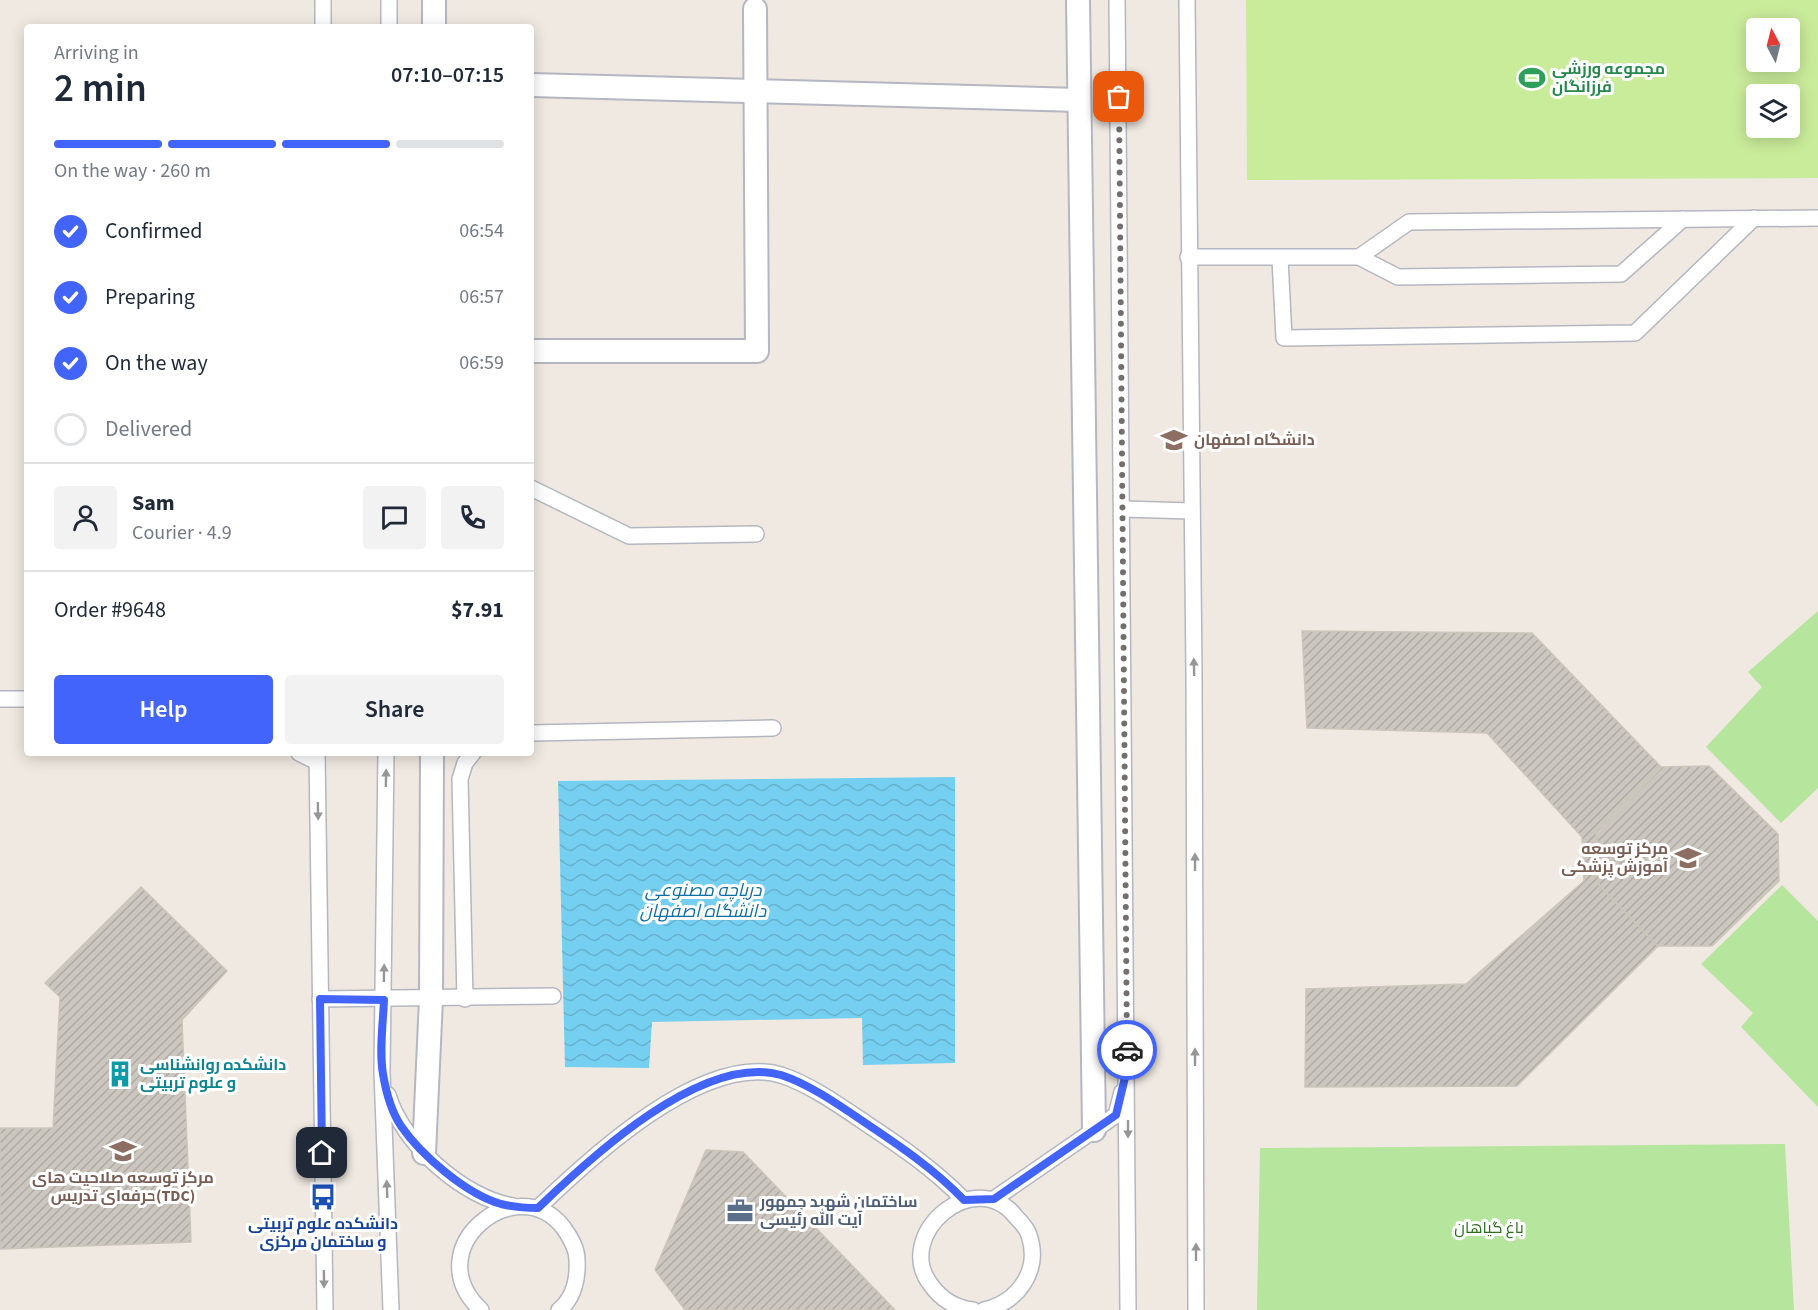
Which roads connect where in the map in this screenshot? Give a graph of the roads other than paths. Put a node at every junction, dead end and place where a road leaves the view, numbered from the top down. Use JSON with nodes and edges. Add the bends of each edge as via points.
{"nodes":[{"id":1,"x":323,"y":0,"type":"edge"},
{"id":2,"x":389,"y":0,"type":"edge"},
{"id":3,"x":434,"y":0,"type":"edge"},
{"id":4,"x":1078,"y":0,"type":"edge"},
{"id":5,"x":1117,"y":0,"type":"edge"},
{"id":6,"x":1187,"y":0,"type":"edge"},
{"id":7,"x":755,"y":9,"type":"dead end"},
{"id":8,"x":323,"y":24,"type":"edge"},
{"id":9,"x":389,"y":24,"type":"edge"},
{"id":10,"x":434,"y":24,"type":"edge"},
{"id":11,"x":534,"y":85,"type":"edge"},
{"id":12,"x":756,"y":91,"type":"junction"},
{"id":13,"x":1079,"y":100,"type":"junction"},
{"id":14,"x":1818,"y":218,"type":"edge"},
{"id":15,"x":1683,"y":219,"type":"junction"},
{"id":16,"x":1754,"y":219,"type":"junction"},
{"id":17,"x":1188,"y":257,"type":"junction"},
{"id":18,"x":1280,"y":258,"type":"junction"},
{"id":19,"x":1359,"y":258,"type":"junction"},
{"id":20,"x":534,"y":351,"type":"edge"},
{"id":21,"x":534,"y":489,"type":"edge"},
{"id":22,"x":1122,"y":509,"type":"junction"},
{"id":23,"x":1192,"y":511,"type":"junction"},
{"id":24,"x":756,"y":534,"type":"dead end"},
{"id":25,"x":0,"y":699,"type":"edge"},
{"id":26,"x":24,"y":699,"type":"edge"},
{"id":27,"x":773,"y":728,"type":"dead end"},
{"id":28,"x":534,"y":733,"type":"edge"},
{"id":29,"x":386,"y":756,"type":"edge"},
{"id":30,"x":432,"y":756,"type":"edge"},
{"id":31,"x":471,"y":756,"type":"edge"},
{"id":32,"x":317,"y":757,"type":"edge"},
{"id":33,"x":554,"y":996,"type":"dead end"},
{"id":34,"x":320,"y":999,"type":"junction"},
{"id":35,"x":431,"y":999,"type":"junction"},
{"id":36,"x":465,"y":999,"type":"junction"},
{"id":37,"x":384,"y":1000,"type":"junction"},
{"id":38,"x":1127,"y":1069,"type":"junction"},
{"id":39,"x":382,"y":1072,"type":"junction"},
{"id":40,"x":1094,"y":1130,"type":"junction"},
{"id":41,"x":424,"y":1153,"type":"junction"},
{"id":42,"x":994,"y":1199,"type":"junction"},
{"id":43,"x":964,"y":1200,"type":"junction"},
{"id":44,"x":522,"y":1207,"type":"junction"},
{"id":45,"x":538,"y":1208,"type":"junction"},
{"id":46,"x":325,"y":1310,"type":"edge"},
{"id":47,"x":392,"y":1310,"type":"edge"},
{"id":48,"x":481,"y":1310,"type":"edge"},
{"id":49,"x":559,"y":1310,"type":"edge"},
{"id":50,"x":967,"y":1310,"type":"edge"},
{"id":51,"x":984,"y":1310,"type":"edge"},
{"id":52,"x":1128,"y":1310,"type":"edge"},
{"id":53,"x":1196,"y":1310,"type":"edge"}],
"edges":[{"from":1,"to":8,"type":"lane"},
{"from":2,"to":9,"type":"lane"},
{"from":3,"to":10,"type":"street"},
{"from":4,"to":13,"type":"street"},
{"from":5,"to":22,"type":"lane"},
{"from":6,"to":17,"type":"lane"},
{"from":7,"to":12,"type":"street"},
{"from":11,"to":12,"type":"street"},
{"from":12,"to":13,"type":"street"},
{"from":12,"to":20,"type":"street","via":[[757,351]]},
{"from":13,"to":40,"type":"street"},
{"from":14,"to":16,"type":"lane"},
{"from":15,"to":16,"type":"lane"},
{"from":15,"to":19,"type":"lane","via":[[1409,222]]},
{"from":15,"to":19,"type":"lane","via":[[1621,274],[1398,277]]},
{"from":16,"to":18,"type":"lane","via":[[1635,333],[1284,338]]},
{"from":17,"to":18,"type":"lane"},
{"from":17,"to":23,"type":"lane"},
{"from":18,"to":19,"type":"lane"},
{"from":21,"to":24,"type":"lane","via":[[629,536]]},
{"from":22,"to":23,"type":"lane"},
{"from":22,"to":38,"type":"lane"},
{"from":53,"to":23,"type":"lane","one_way":true},
{"from":25,"to":26,"type":"lane"},
{"from":27,"to":28,"type":"lane"},
{"from":37,"to":29,"type":"lane","one_way":true},
{"from":30,"to":35,"type":"street"},
{"from":31,"to":36,"type":"lane","via":[[460,779]]},
{"from":32,"to":34,"type":"lane","one_way":true},
{"from":33,"to":36,"type":"lane"},
{"from":34,"to":37,"type":"lane"},
{"from":34,"to":46,"type":"lane","one_way":true},
{"from":35,"to":36,"type":"lane"},
{"from":35,"to":37,"type":"lane"},
{"from":35,"to":41,"type":"street"},
{"from":37,"to":39,"type":"lane"},
{"from":38,"to":40,"type":"lane","via":[[1116,1115]]},
{"from":38,"to":52,"type":"lane","one_way":true},
{"from":39,"to":41,"type":"lane","via":[[393,1112]]},
{"from":47,"to":39,"type":"lane","one_way":true},
{"from":40,"to":42,"type":"lane"},
{"from":41,"to":44,"type":"lane","via":[[470,1189],[500,1204]]},
{"from":42,"to":43,"type":"lane"},
{"from":42,"to":51,"type":"lane","via":[[1010,1209],[1028,1232],[1032,1263],[1023,1287],[1011,1299]]},
{"from":43,"to":45,"type":"lane","via":[[928,1166],[848,1111],[780,1075],[751,1073],[720,1077],[688,1090],[604,1149]]},
{"from":43,"to":50,"type":"lane","via":[[948,1206],[928,1227],[921,1254],[926,1280],[939,1296]]},
{"from":44,"to":45,"type":"lane"},
{"from":44,"to":48,"type":"lane","via":[[498,1211],[479,1222],[460,1256],[460,1276],[468,1298]]},
{"from":45,"to":49,"type":"lane","via":[[559,1223],[577,1254],[574,1290]]}]}
